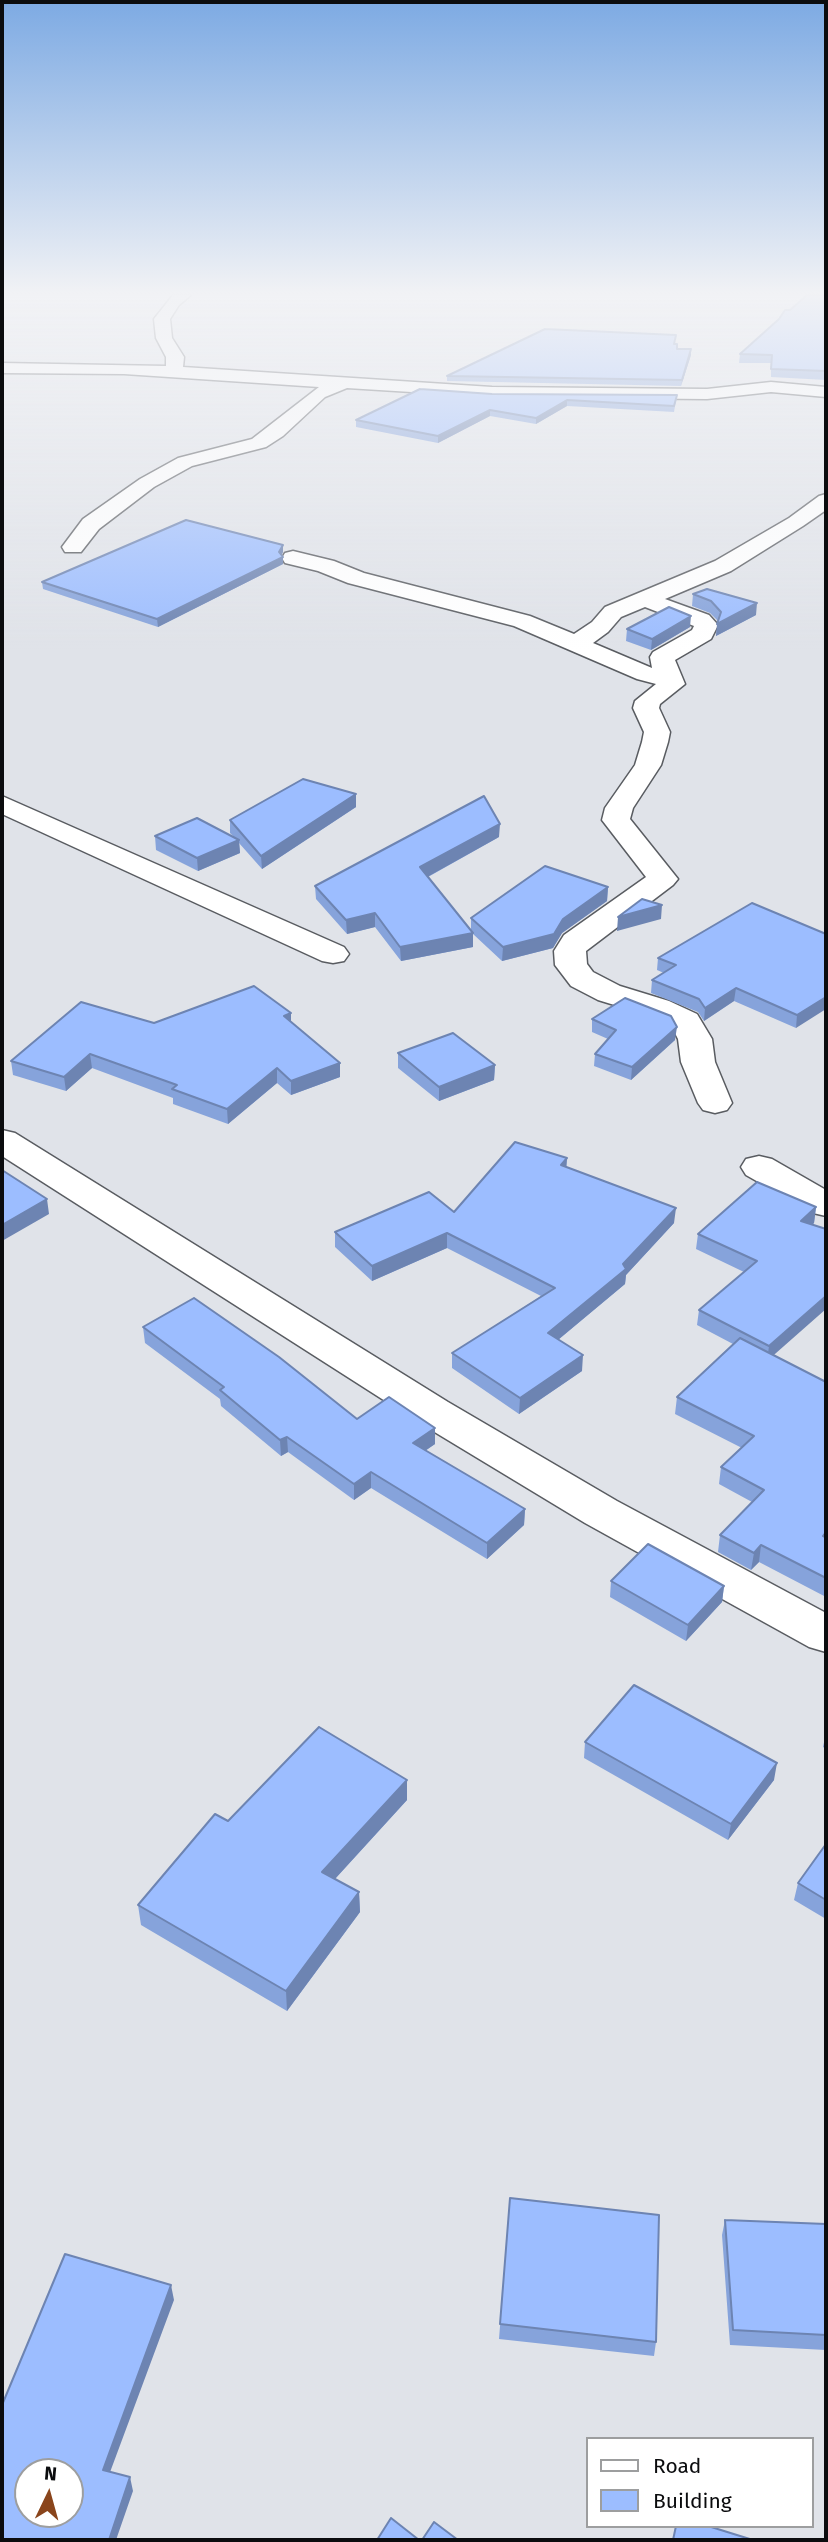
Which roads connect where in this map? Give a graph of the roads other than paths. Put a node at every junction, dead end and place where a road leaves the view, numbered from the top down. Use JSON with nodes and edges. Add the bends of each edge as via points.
{"nodes":[{"id":1,"x":296,"y":414,"type":"edge"},
{"id":2,"x":826,"y":499,"type":"edge"},
{"id":3,"x":73,"y":547,"type":"dead end"},
{"id":4,"x":293,"y":558,"type":"dead end"},
{"id":5,"x":645,"y":600,"type":"junction"},
{"id":6,"x":576,"y":644,"type":"junction"},
{"id":7,"x":671,"y":681,"type":"junction"},
{"id":8,"x":2,"y":804,"type":"edge"},
{"id":9,"x":332,"y":954,"type":"dead end"},
{"id":10,"x":715,"y":1103,"type":"dead end"},
{"id":11,"x":2,"y":1141,"type":"edge"},
{"id":12,"x":759,"y":1167,"type":"dead end"},
{"id":13,"x":826,"y":1205,"type":"edge"},
{"id":14,"x":826,"y":1634,"type":"edge"}],
"edges":[{"from":1,"to":3,"type":"street","via":[[259,443],[186,462],[147,483],[91,524]]},
{"from":2,"to":5,"type":"street","via":[[796,523],[723,566]]},
{"from":4,"to":6,"type":"street","via":[[522,621]]},
{"from":5,"to":6,"type":"street","via":[[613,612]]},
{"from":5,"to":7,"type":"street","via":[[706,625],[703,634],[662,657]]},
{"from":6,"to":7,"type":"street"},
{"from":7,"to":10,"type":"street","via":[[673,684],[648,701],[646,708],[657,732],[655,742],[648,765],[619,808],[617,820],[663,879],[575,942],[571,965],[582,979],[609,993],[685,1021]]},
{"from":8,"to":9,"type":"street"},
{"from":11,"to":14,"type":"street","via":[[457,1426],[601,1512]]},
{"from":12,"to":13,"type":"street"}]}
